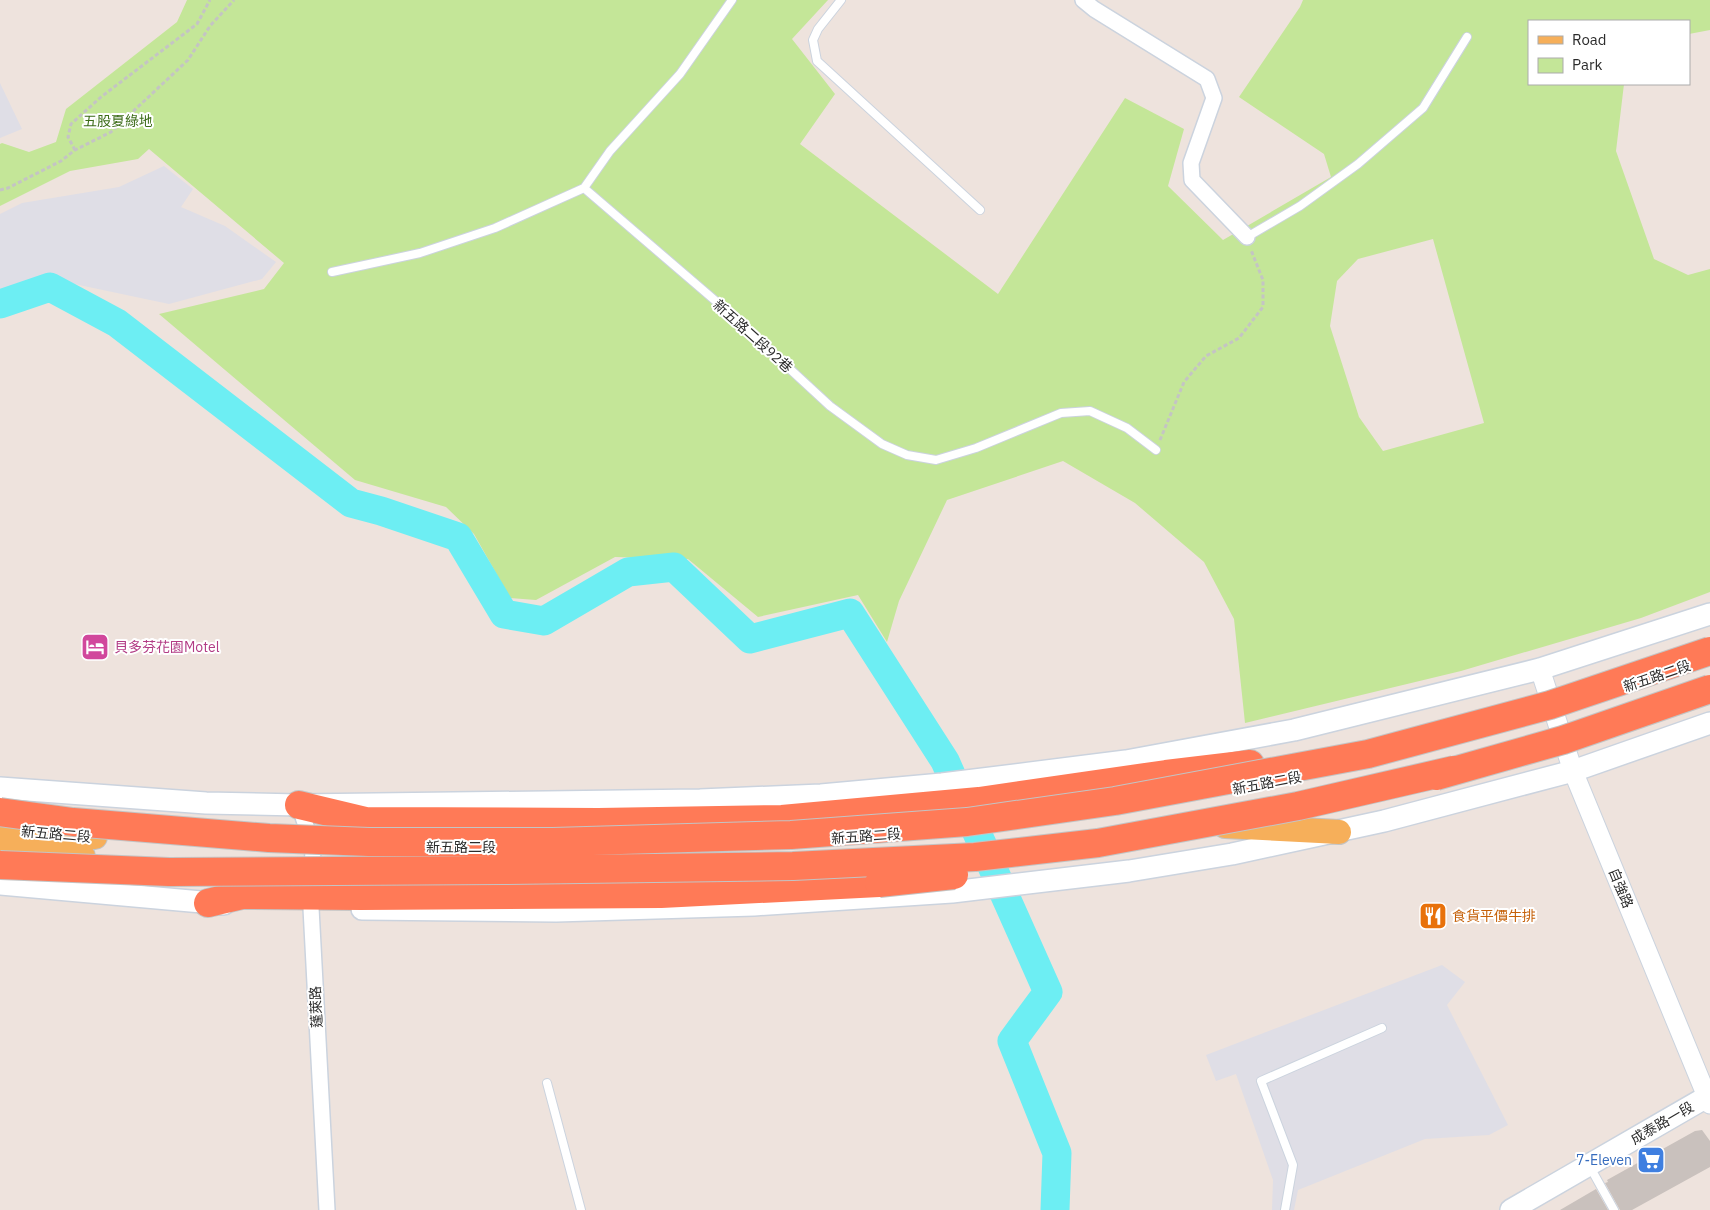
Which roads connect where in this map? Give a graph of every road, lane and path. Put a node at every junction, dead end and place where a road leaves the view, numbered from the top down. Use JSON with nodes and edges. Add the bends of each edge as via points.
{"nodes":[{"id":1,"x":210,"y":0,"type":"edge"},
{"id":2,"x":234,"y":0,"type":"edge"},
{"id":3,"x":732,"y":0,"type":"edge"},
{"id":4,"x":841,"y":0,"type":"edge"},
{"id":5,"x":1083,"y":0,"type":"edge"},
{"id":6,"x":1466,"y":37,"type":"dead end"},
{"id":7,"x":75,"y":150,"type":"junction"},
{"id":8,"x":584,"y":188,"type":"junction"},
{"id":9,"x":0,"y":190,"type":"edge"},
{"id":10,"x":980,"y":210,"type":"dead end"},
{"id":11,"x":1246,"y":238,"type":"junction"},
{"id":12,"x":332,"y":272,"type":"dead end"},
{"id":13,"x":1156,"y":450,"type":"joint"},
{"id":14,"x":1710,"y":614,"type":"edge"},
{"id":15,"x":1710,"y":651,"type":"edge"},
{"id":16,"x":1710,"y":657,"type":"edge"},
{"id":17,"x":1540,"y":669,"type":"junction"},
{"id":18,"x":1710,"y":679,"type":"edge"},
{"id":19,"x":1710,"y":689,"type":"edge"},
{"id":20,"x":1556,"y":721,"type":"junction"},
{"id":21,"x":1710,"y":723,"type":"edge"},
{"id":22,"x":1441,"y":735,"type":"junction"},
{"id":23,"x":1454,"y":770,"type":"junction"},
{"id":24,"x":1574,"y":771,"type":"junction"},
{"id":25,"x":0,"y":788,"type":"edge"},
{"id":26,"x":299,"y":805,"type":"junction"},
{"id":27,"x":0,"y":812,"type":"edge"},
{"id":28,"x":1149,"y":823,"type":"junction"},
{"id":29,"x":0,"y":829,"type":"edge"},
{"id":30,"x":1339,"y":832,"type":"junction"},
{"id":31,"x":0,"y":849,"type":"edge"},
{"id":32,"x":168,"y":850,"type":"junction"},
{"id":33,"x":313,"y":857,"type":"junction"},
{"id":34,"x":0,"y":864,"type":"edge"},
{"id":35,"x":0,"y":884,"type":"edge"},
{"id":36,"x":311,"y":902,"type":"junction"},
{"id":37,"x":208,"y":903,"type":"joint"},
{"id":38,"x":1382,"y":1028,"type":"dead end"},
{"id":39,"x":547,"y":1083,"type":"dead end"},
{"id":40,"x":1709,"y":1098,"type":"edge"},
{"id":41,"x":1589,"y":1166,"type":"junction"},
{"id":42,"x":327,"y":1210,"type":"edge"},
{"id":43,"x":581,"y":1210,"type":"edge"},
{"id":44,"x":1286,"y":1210,"type":"edge"},
{"id":45,"x":1510,"y":1210,"type":"edge"},
{"id":46,"x":1614,"y":1210,"type":"edge"}],
"edges":[{"from":1,"to":7,"type":"path","via":[[197,24],[71,124],[68,137]]},
{"from":2,"to":7,"type":"path","via":[[210,26],[188,60],[111,132]]},
{"from":3,"to":8,"type":"lane","via":[[680,74],[610,151]]},
{"from":4,"to":10,"type":"lane","via":[[813,40],[817,61]]},
{"from":5,"to":11,"type":"street","via":[[1207,79],[1214,98],[1191,163],[1192,180]]},
{"from":6,"to":11,"type":"lane","via":[[1423,108],[1351,170]]},
{"from":7,"to":9,"type":"path","via":[[61,161]]},
{"from":8,"to":12,"type":"lane","via":[[496,228],[420,253]]},
{"from":8,"to":13,"type":"lane","name":"新五路二段92巷","via":[[725,309],[830,406],[882,444],[936,460],[976,448],[1061,413],[1090,411],[1127,428]]},
{"from":11,"to":13,"type":"path","via":[[1264,280],[1263,307],[1239,338],[1206,356],[1184,382]]},
{"from":14,"to":17,"type":"main road"},
{"from":15,"to":22,"type":"highway","bridge":true,"via":[[1550,704]]},
{"from":16,"to":20,"type":"main road","name":"新五路二段"},
{"from":17,"to":20,"type":"street","name":"自強路"},
{"from":17,"to":26,"type":"main road","via":[[1294,730],[1126,761],[942,784],[821,795],[700,800]]},
{"from":18,"to":20,"type":"main road","name":"新五路二段"},
{"from":19,"to":23,"type":"highway","bridge":true,"via":[[1563,740]]},
{"from":20,"to":24,"type":"street","name":"自強路"},
{"from":20,"to":28,"type":"main road","name":"新五路二段","via":[[1373,781],[1287,800]]},
{"from":20,"to":33,"type":"main road","name":"新五路二段","via":[[1370,762],[1146,805],[968,829],[696,846]]},
{"from":21,"to":24,"type":"main road"},
{"from":22,"to":26,"type":"highway","bridge":true,"via":[[1294,759],[989,800],[782,818],[598,822],[366,820]]},
{"from":22,"to":27,"type":"highway","bridge":true,"via":[[1368,754],[1115,801],[967,822],[791,836],[553,842],[369,842],[269,838],[73,822]]},
{"from":23,"to":34,"type":"highway","bridge":true,"via":[[1298,806],[1098,843],[974,856],[793,866],[501,870],[169,872]]},
{"from":23,"to":36,"type":"highway","bridge":true,"via":[[1301,819],[1182,845],[1102,858],[879,883],[661,894]]},
{"from":24,"to":30,"type":"main road"},
{"from":24,"to":40,"type":"street","name":"自強路"},
{"from":25,"to":26,"type":"main road","via":[[206,803]]},
{"from":26,"to":33,"type":"street","name":"蓬萊路"},
{"from":28,"to":30,"type":"main road"},
{"from":28,"to":33,"type":"main road","name":"新五路二段","via":[[1019,842],[793,860]]},
{"from":29,"to":32,"type":"main road","name":"新五路二段","via":[[79,836]]},
{"from":30,"to":36,"type":"main road","via":[[1129,871],[952,892],[754,906],[556,912]]},
{"from":31,"to":32,"type":"main road","name":"新五路二段","via":[[77,856]]},
{"from":32,"to":33,"type":"main road","name":"新五路二段"},
{"from":33,"to":36,"type":"street","name":"蓬萊路"},
{"from":35,"to":37,"type":"main road"},
{"from":36,"to":37,"type":"highway","via":[[242,895]]},
{"from":36,"to":42,"type":"street","name":"蓬萊路"},
{"from":38,"to":44,"type":"lane","via":[[1261,1081],[1293,1165]]},
{"from":39,"to":43,"type":"lane"},
{"from":40,"to":41,"type":"main road","name":"成泰路一段"},
{"from":41,"to":45,"type":"main road","name":"成泰路一段"},
{"from":41,"to":46,"type":"lane"}]}
